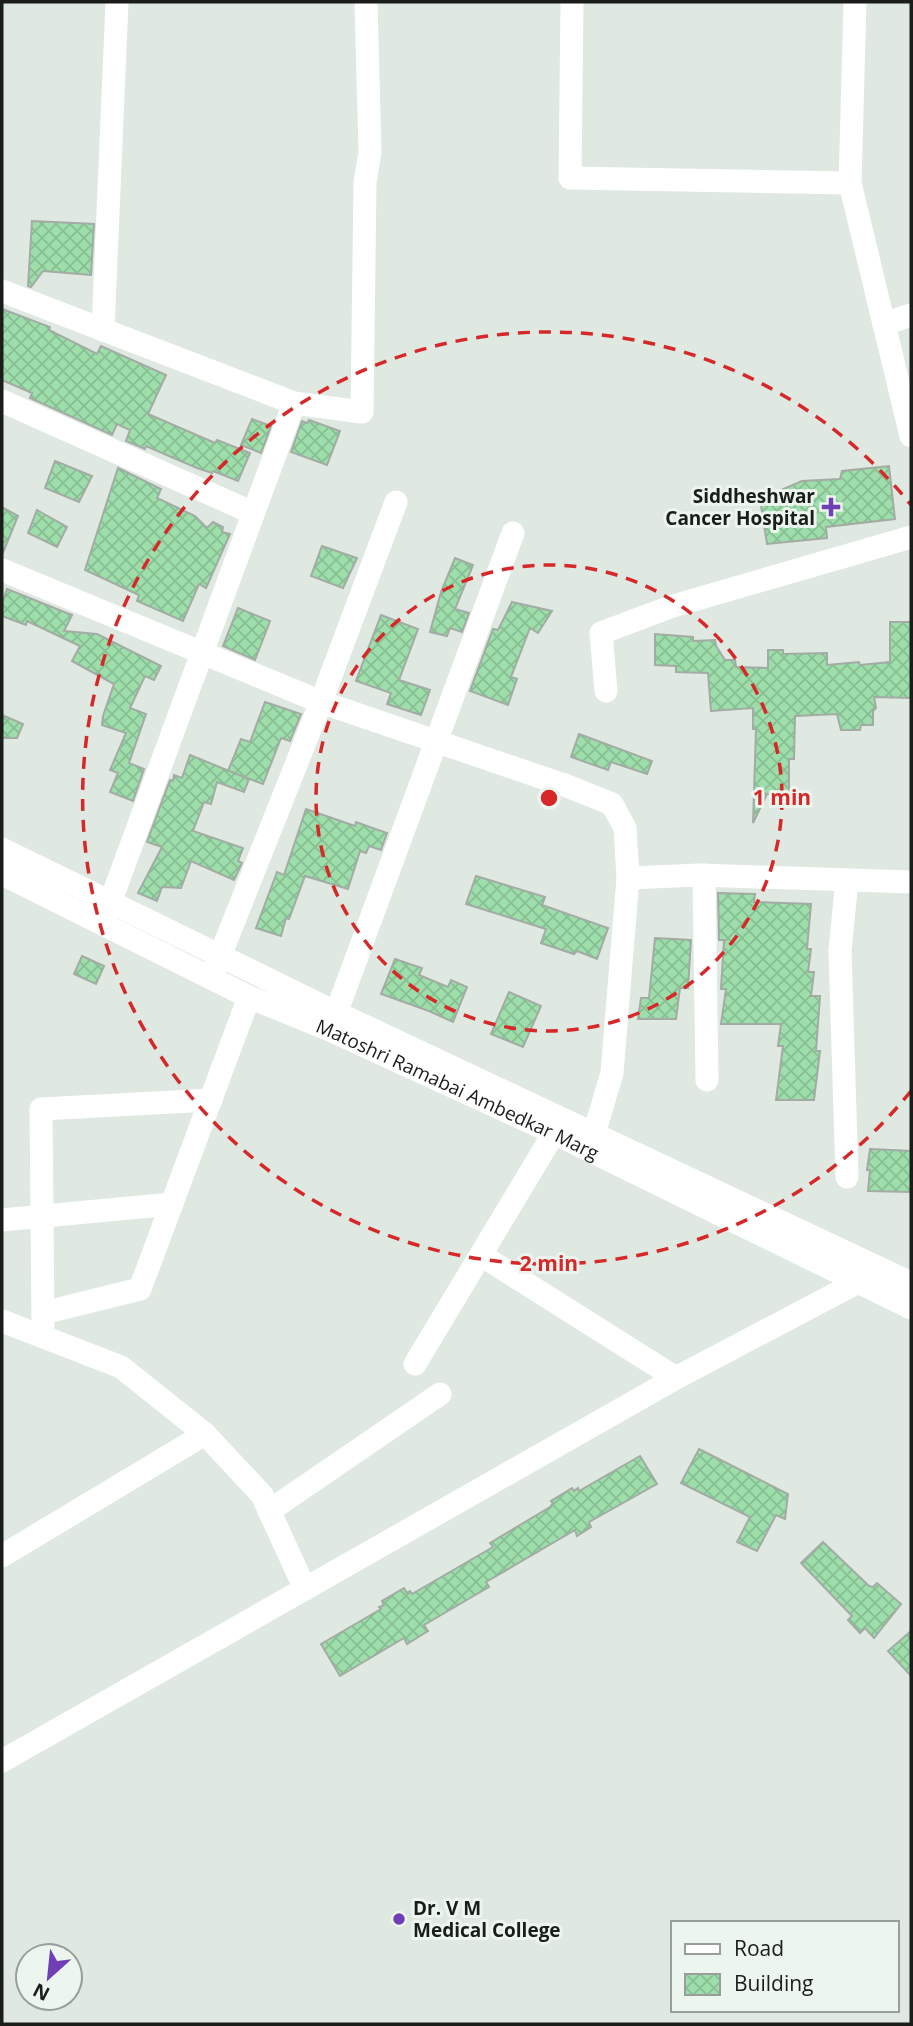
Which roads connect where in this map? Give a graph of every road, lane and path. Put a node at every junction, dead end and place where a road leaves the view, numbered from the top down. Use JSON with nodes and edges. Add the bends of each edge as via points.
{"nodes":[{"id":1,"x":117,"y":2,"type":"edge"},
{"id":2,"x":366,"y":2,"type":"edge"},
{"id":3,"x":572,"y":2,"type":"edge"},
{"id":4,"x":855,"y":2,"type":"edge"},
{"id":5,"x":850,"y":183,"type":"junction"},
{"id":6,"x":2,"y":291,"type":"edge"},
{"id":7,"x":911,"y":315,"type":"edge"},
{"id":8,"x":884,"y":324,"type":"junction"},
{"id":9,"x":103,"y":330,"type":"junction"},
{"id":10,"x":2,"y":401,"type":"edge"},
{"id":11,"x":294,"y":403,"type":"junction"},
{"id":12,"x":911,"y":436,"type":"edge"},
{"id":13,"x":396,"y":502,"type":"dead end"},
{"id":14,"x":253,"y":513,"type":"junction"},
{"id":15,"x":513,"y":533,"type":"dead end"},
{"id":16,"x":911,"y":537,"type":"edge"},
{"id":17,"x":2,"y":570,"type":"edge"},
{"id":18,"x":202,"y":653,"type":"junction"},
{"id":19,"x":606,"y":691,"type":"dead end"},
{"id":20,"x":321,"y":702,"type":"junction"},
{"id":21,"x":435,"y":741,"type":"junction"},
{"id":22,"x":2,"y":849,"type":"edge"},
{"id":23,"x":2,"y":874,"type":"edge"},
{"id":24,"x":704,"y":875,"type":"junction"},
{"id":25,"x":628,"y":878,"type":"junction"},
{"id":26,"x":847,"y":880,"type":"junction"},
{"id":27,"x":911,"y":882,"type":"edge"},
{"id":28,"x":107,"y":913,"type":"junction"},
{"id":29,"x":216,"y":967,"type":"junction"},
{"id":30,"x":249,"y":997,"type":"junction"},
{"id":31,"x":334,"y":1022,"type":"junction"},
{"id":32,"x":707,"y":1080,"type":"dead end"},
{"id":33,"x":211,"y":1100,"type":"junction"},
{"id":34,"x":554,"y":1133,"type":"junction"},
{"id":35,"x":592,"y":1141,"type":"junction"},
{"id":36,"x":847,"y":1177,"type":"dead end"},
{"id":37,"x":172,"y":1204,"type":"junction"},
{"id":38,"x":42,"y":1216,"type":"junction"},
{"id":39,"x":2,"y":1220,"type":"edge"},
{"id":40,"x":481,"y":1255,"type":"junction"},
{"id":41,"x":860,"y":1281,"type":"junction"},
{"id":42,"x":911,"y":1283,"type":"edge"},
{"id":43,"x":911,"y":1308,"type":"edge"},
{"id":44,"x":43,"y":1313,"type":"junction"},
{"id":45,"x":2,"y":1321,"type":"edge"},
{"id":46,"x":43,"y":1336,"type":"junction"},
{"id":47,"x":415,"y":1364,"type":"dead end"},
{"id":48,"x":676,"y":1378,"type":"junction"},
{"id":49,"x":440,"y":1394,"type":"dead end"},
{"id":50,"x":205,"y":1434,"type":"junction"},
{"id":51,"x":270,"y":1511,"type":"junction"},
{"id":52,"x":2,"y":1556,"type":"edge"},
{"id":53,"x":305,"y":1589,"type":"junction"},
{"id":54,"x":2,"y":1761,"type":"edge"}],
"edges":[{"from":1,"to":9,"type":"street"},
{"from":2,"to":11,"type":"street","via":[[370,152],[365,183],[362,412]]},
{"from":3,"to":5,"type":"street","via":[[570,178]]},
{"from":4,"to":5,"type":"street"},
{"from":5,"to":8,"type":"street"},
{"from":6,"to":9,"type":"street"},
{"from":7,"to":8,"type":"street"},
{"from":8,"to":12,"type":"street"},
{"from":9,"to":11,"type":"street"},
{"from":10,"to":14,"type":"street"},
{"from":11,"to":14,"type":"street"},
{"from":13,"to":20,"type":"street"},
{"from":14,"to":18,"type":"street"},
{"from":15,"to":21,"type":"street"},
{"from":16,"to":19,"type":"street","via":[[673,606],[601,633]]},
{"from":17,"to":18,"type":"street"},
{"from":18,"to":20,"type":"street"},
{"from":18,"to":28,"type":"street"},
{"from":20,"to":21,"type":"street"},
{"from":20,"to":29,"type":"street"},
{"from":21,"to":25,"type":"street","via":[[612,804],[625,828]]},
{"from":21,"to":31,"type":"street"},
{"from":22,"to":28,"type":"street"},
{"from":23,"to":28,"type":"street","name":"Matoshri Ramabai Ambedkar Marg"},
{"from":24,"to":25,"type":"street"},
{"from":24,"to":26,"type":"street"},
{"from":24,"to":32,"type":"street"},
{"from":25,"to":35,"type":"street","via":[[612,1073]]},
{"from":26,"to":27,"type":"street"},
{"from":26,"to":36,"type":"street","via":[[840,950]]},
{"from":28,"to":29,"type":"street","name":"Matoshri Ramabai Ambedkar Marg"},
{"from":29,"to":30,"type":"street","name":"Matoshri Ramabai Ambedkar Marg"},
{"from":29,"to":31,"type":"street"},
{"from":30,"to":31,"type":"street","name":"Matoshri Ramabai Ambedkar Marg"},
{"from":30,"to":33,"type":"street"},
{"from":31,"to":34,"type":"street","name":"Matoshri Ramabai Ambedkar Marg"},
{"from":31,"to":35,"type":"street"},
{"from":33,"to":37,"type":"street"},
{"from":33,"to":38,"type":"street","via":[[41,1109]]},
{"from":34,"to":35,"type":"street","name":"Matoshri Ramabai Ambedkar Marg"},
{"from":34,"to":40,"type":"street"},
{"from":35,"to":41,"type":"street","name":"Matoshri Ramabai Ambedkar Marg"},
{"from":35,"to":42,"type":"street"},
{"from":37,"to":38,"type":"street"},
{"from":37,"to":44,"type":"street","via":[[140,1289]]},
{"from":38,"to":39,"type":"street"},
{"from":38,"to":44,"type":"street"},
{"from":40,"to":47,"type":"street"},
{"from":40,"to":48,"type":"street"},
{"from":41,"to":43,"type":"street","name":"Matoshri Ramabai Ambedkar Marg"},
{"from":41,"to":48,"type":"street"},
{"from":44,"to":46,"type":"street"},
{"from":45,"to":46,"type":"street"},
{"from":46,"to":50,"type":"street","via":[[121,1367]]},
{"from":48,"to":53,"type":"street"},
{"from":49,"to":51,"type":"street"},
{"from":50,"to":51,"type":"street","via":[[262,1495]]},
{"from":50,"to":52,"type":"street"},
{"from":51,"to":53,"type":"street"},
{"from":53,"to":54,"type":"street"}]}
